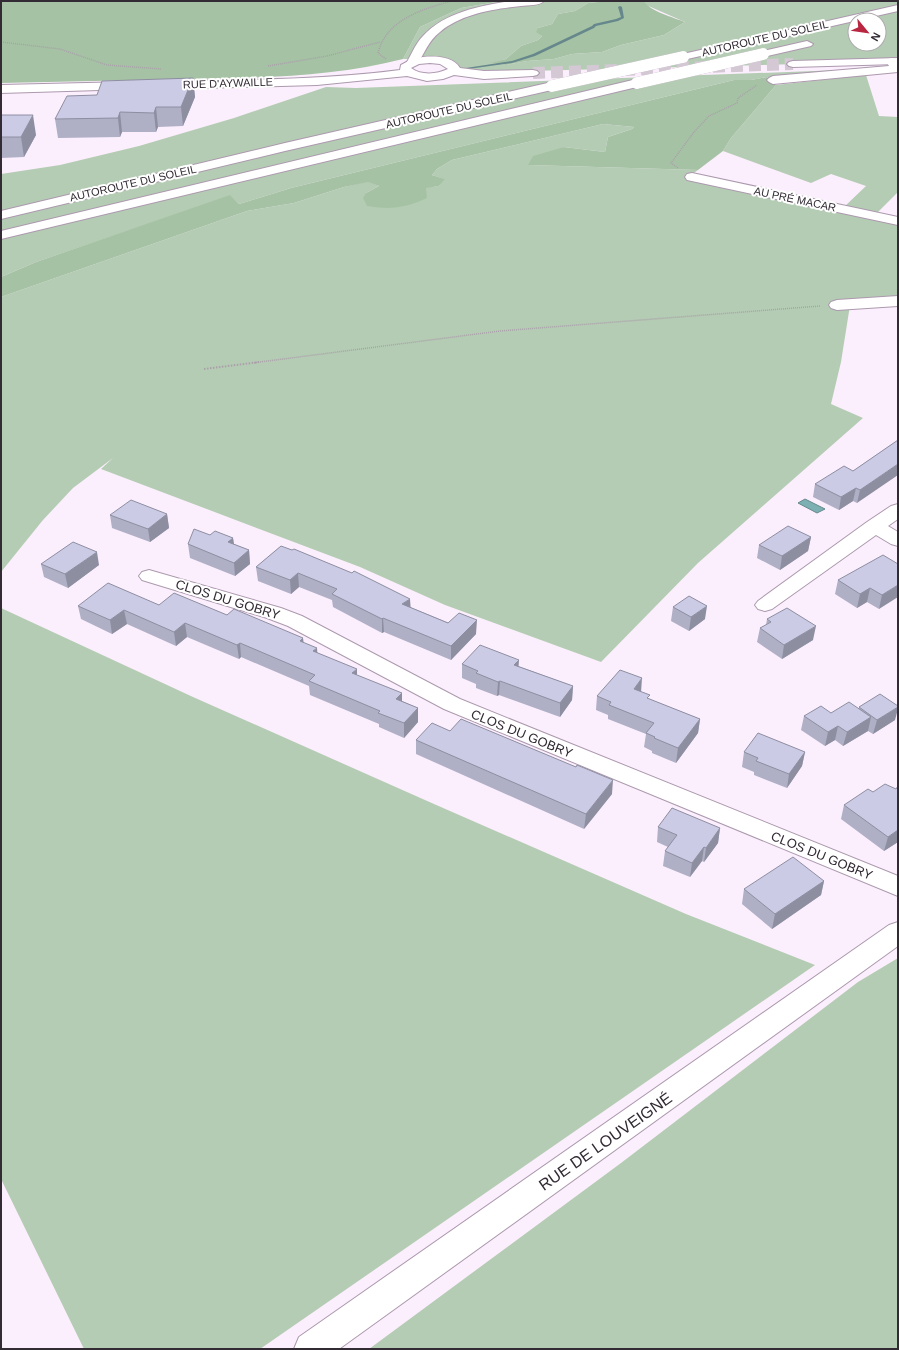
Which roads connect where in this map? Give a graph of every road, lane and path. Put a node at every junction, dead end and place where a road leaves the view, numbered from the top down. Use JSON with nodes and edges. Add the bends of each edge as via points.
{"nodes":[{"id":1,"x":452,"y":1,"type":"edge"},
{"id":2,"x":539,"y":1,"type":"edge"},
{"id":3,"x":898,"y":8,"type":"edge"},
{"id":4,"x":1,"y":42,"type":"edge"},
{"id":5,"x":380,"y":42,"type":"junction"},
{"id":6,"x":817,"y":42,"type":"dead end"},
{"id":7,"x":391,"y":62,"type":"dead end"},
{"id":8,"x":793,"y":64,"type":"tunnel mouth"},
{"id":9,"x":896,"y":65,"type":"edge"},
{"id":10,"x":267,"y":66,"type":"dead end"},
{"id":11,"x":410,"y":67,"type":"junction"},
{"id":12,"x":161,"y":69,"type":"dead end"},
{"id":13,"x":453,"y":71,"type":"junction"},
{"id":14,"x":533,"y":73,"type":"tunnel mouth"},
{"id":15,"x":773,"y":80,"type":"joint"},
{"id":16,"x":154,"y":85,"type":"edge"},
{"id":17,"x":139,"y":86,"type":"edge"},
{"id":18,"x":1,"y":89,"type":"edge"},
{"id":19,"x":692,"y":177,"type":"joint"},
{"id":20,"x":1,"y":215,"type":"edge"},
{"id":21,"x":898,"y":221,"type":"edge"},
{"id":22,"x":1,"y":235,"type":"edge"},
{"id":23,"x":898,"y":301,"type":"edge"},
{"id":24,"x":837,"y":305,"type":"joint"},
{"id":25,"x":204,"y":369,"type":"dead end"},
{"id":26,"x":898,"y":510,"type":"edge"},
{"id":27,"x":874,"y":526,"type":"junction"},
{"id":28,"x":898,"y":540,"type":"edge"},
{"id":29,"x":149,"y":576,"type":"dead end"},
{"id":30,"x":765,"y":605,"type":"dead end"},
{"id":31,"x":898,"y":886,"type":"edge"},
{"id":32,"x":898,"y":932,"type":"edge"},
{"id":33,"x":311,"y":1349,"type":"edge"}],
"edges":[{"from":1,"to":5,"type":"path","via":[[416,12],[396,24]]},
{"from":2,"to":11,"type":"main road","via":[[488,9],[437,28],[427,38]]},
{"from":3,"to":20,"type":"main road","name":"AUTOROUTE DU SOLEIL","bridge":true,"via":[[285,147]]},
{"from":4,"to":12,"type":"path","via":[[60,49],[107,65]]},
{"from":5,"to":7,"type":"path","via":[[378,53]]},
{"from":5,"to":10,"type":"path","via":[[327,56]]},
{"from":6,"to":22,"type":"main road","name":"AUTOROUTE DU SOLEIL","bridge":true,"via":[[298,162]]},
{"from":8,"to":9,"type":"main road"},
{"from":9,"to":15,"type":"main road","via":[[854,73]]},
{"from":11,"to":13,"type":"main road","via":[[419,76],[443,75]]},
{"from":11,"to":13,"type":"main road","name":"RUE D'AYWAILLE","via":[[430,60],[446,62],[452,65]]},
{"from":11,"to":16,"type":"main road","name":"RUE D'AYWAILLE","via":[[381,76],[332,80]]},
{"from":13,"to":14,"type":"main road","via":[[484,75]]},
{"from":15,"to":19,"type":"path","via":[[762,81],[738,98],[737,103],[730,108],[710,115],[695,131],[671,162]]},
{"from":17,"to":18,"type":"main road"},
{"from":19,"to":21,"type":"main road","name":"AU PRÉ MACAR"},
{"from":23,"to":24,"type":"main road"},
{"from":24,"to":25,"type":"path","via":[[500,331]]},
{"from":26,"to":27,"type":"main road"},
{"from":27,"to":28,"type":"main road"},
{"from":27,"to":30,"type":"main road"},
{"from":29,"to":31,"type":"main road","name":"CLOS DU GOBRY","via":[[295,621],[452,704]]},
{"from":32,"to":33,"type":"main road","name":"RUE DE LOUVEIGNÉ"}]}
